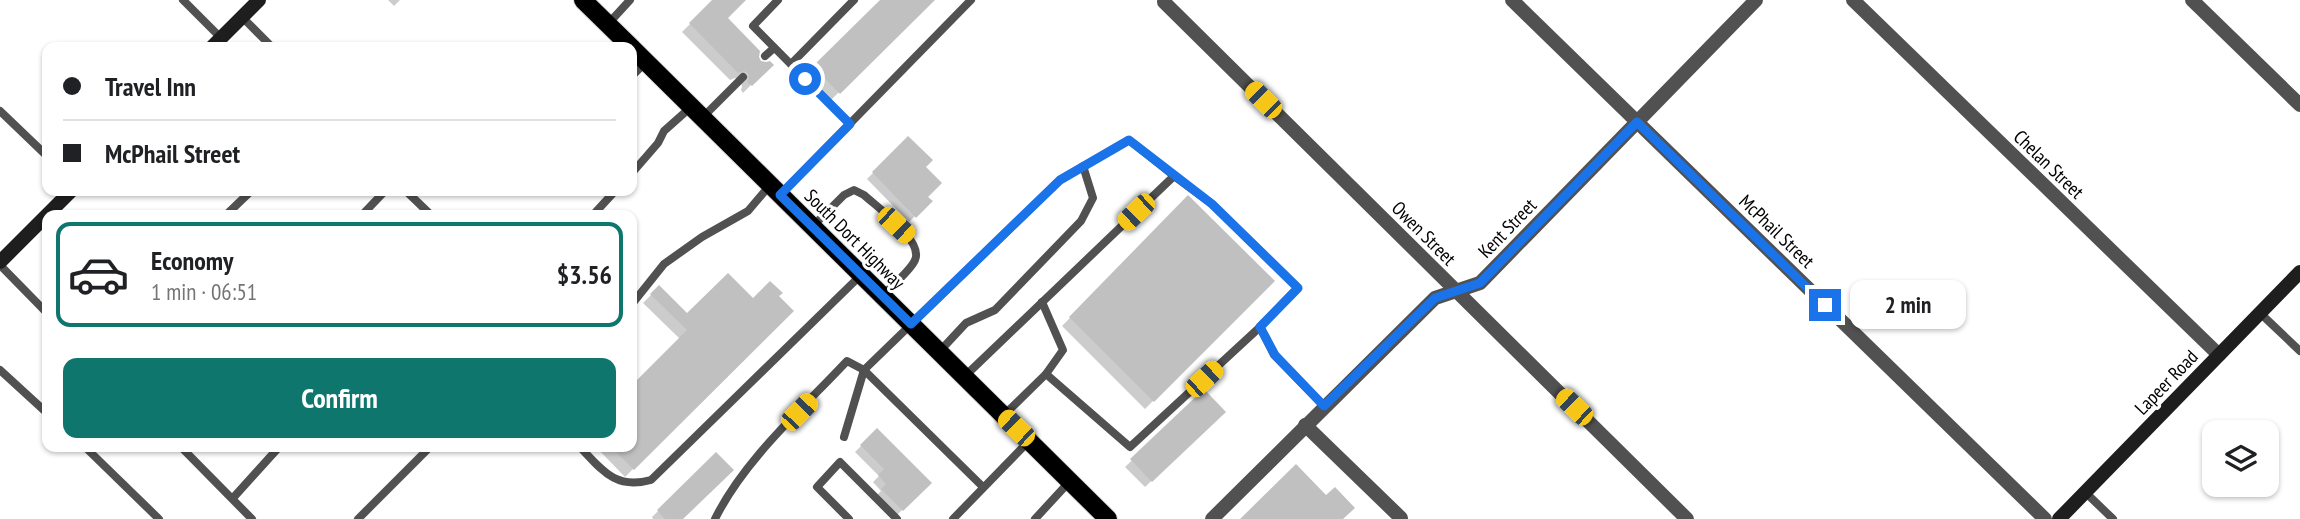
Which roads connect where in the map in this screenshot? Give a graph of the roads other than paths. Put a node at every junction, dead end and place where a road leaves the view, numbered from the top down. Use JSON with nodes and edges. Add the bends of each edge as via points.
{"nodes":[{"id":1,"x":183,"y":0,"type":"edge"},
{"id":2,"x":259,"y":0,"type":"edge"},
{"id":3,"x":583,"y":0,"type":"edge"},
{"id":4,"x":629,"y":0,"type":"edge"},
{"id":5,"x":778,"y":0,"type":"edge"},
{"id":6,"x":854,"y":0,"type":"edge"},
{"id":7,"x":971,"y":0,"type":"edge"},
{"id":8,"x":1511,"y":0,"type":"edge"},
{"id":9,"x":1756,"y":0,"type":"edge"},
{"id":10,"x":1853,"y":0,"type":"edge"},
{"id":11,"x":2192,"y":0,"type":"edge"},
{"id":12,"x":1164,"y":2,"type":"dead end"},
{"id":13,"x":242,"y":17,"type":"junction"},
{"id":14,"x":608,"y":24,"type":"junction"},
{"id":15,"x":216,"y":42,"type":"edge"},
{"id":16,"x":218,"y":42,"type":"edge"},
{"id":17,"x":267,"y":42,"type":"edge"},
{"id":18,"x":625,"y":42,"type":"edge"},
{"id":19,"x":774,"y":48,"type":"junction"},
{"id":20,"x":637,"y":54,"type":"edge"},
{"id":21,"x":765,"y":56,"type":"dead end"},
{"id":22,"x":646,"y":62,"type":"junction"},
{"id":23,"x":790,"y":64,"type":"junction"},
{"id":24,"x":637,"y":71,"type":"edge"},
{"id":25,"x":743,"y":77,"type":"dead end"},
{"id":26,"x":2300,"y":105,"type":"edge"},
{"id":27,"x":0,"y":111,"type":"edge"},
{"id":28,"x":697,"y":112,"type":"junction"},
{"id":29,"x":1637,"y":122,"type":"junction"},
{"id":30,"x":850,"y":124,"type":"junction"},
{"id":31,"x":42,"y":151,"type":"edge"},
{"id":32,"x":1083,"y":166,"type":"junction"},
{"id":33,"x":637,"y":167,"type":"edge"},
{"id":34,"x":1174,"y":176,"type":"junction"},
{"id":35,"x":775,"y":190,"type":"junction"},
{"id":36,"x":66,"y":196,"type":"edge"},
{"id":37,"x":246,"y":196,"type":"edge"},
{"id":38,"x":380,"y":196,"type":"edge"},
{"id":39,"x":411,"y":196,"type":"edge"},
{"id":40,"x":610,"y":196,"type":"edge"},
{"id":41,"x":53,"y":210,"type":"edge"},
{"id":42,"x":231,"y":210,"type":"edge"},
{"id":43,"x":367,"y":210,"type":"edge"},
{"id":44,"x":426,"y":210,"type":"edge"},
{"id":45,"x":598,"y":210,"type":"edge"},
{"id":46,"x":42,"y":221,"type":"edge"},
{"id":47,"x":812,"y":227,"type":"junction"},
{"id":48,"x":0,"y":264,"type":"edge"},
{"id":49,"x":2300,"y":272,"type":"edge"},
{"id":50,"x":861,"y":275,"type":"junction"},
{"id":51,"x":1457,"y":292,"type":"junction"},
{"id":52,"x":882,"y":296,"type":"junction"},
{"id":53,"x":637,"y":298,"type":"edge"},
{"id":54,"x":1042,"y":302,"type":"junction"},
{"id":55,"x":42,"y":308,"type":"edge"},
{"id":56,"x":2260,"y":313,"type":"junction"},
{"id":57,"x":911,"y":324,"type":"junction"},
{"id":58,"x":1260,"y":327,"type":"junction"},
{"id":59,"x":2300,"y":351,"type":"edge"},
{"id":60,"x":939,"y":352,"type":"junction"},
{"id":61,"x":2219,"y":355,"type":"junction"},
{"id":62,"x":0,"y":370,"type":"edge"},
{"id":63,"x":864,"y":370,"type":"junction"},
{"id":64,"x":1046,"y":374,"type":"junction"},
{"id":65,"x":964,"y":377,"type":"junction"},
{"id":66,"x":1324,"y":406,"type":"junction"},
{"id":67,"x":42,"y":408,"type":"edge"},
{"id":68,"x":1003,"y":415,"type":"junction"},
{"id":69,"x":1305,"y":425,"type":"junction"},
{"id":70,"x":844,"y":437,"type":"dead end"},
{"id":71,"x":1029,"y":441,"type":"junction"},
{"id":72,"x":90,"y":452,"type":"edge"},
{"id":73,"x":186,"y":452,"type":"edge"},
{"id":74,"x":275,"y":452,"type":"edge"},
{"id":75,"x":425,"y":452,"type":"edge"},
{"id":76,"x":585,"y":452,"type":"edge"},
{"id":77,"x":1070,"y":481,"type":"junction"},
{"id":78,"x":983,"y":487,"type":"junction"},
{"id":79,"x":2085,"y":492,"type":"junction"},
{"id":80,"x":233,"y":498,"type":"junction"},
{"id":81,"x":1401,"y":518,"type":"edge"},
{"id":82,"x":159,"y":519,"type":"edge"},
{"id":83,"x":252,"y":519,"type":"edge"},
{"id":84,"x":358,"y":519,"type":"edge"},
{"id":85,"x":715,"y":519,"type":"edge"},
{"id":86,"x":849,"y":519,"type":"edge"},
{"id":87,"x":897,"y":519,"type":"edge"},
{"id":88,"x":953,"y":519,"type":"edge"},
{"id":89,"x":1035,"y":519,"type":"edge"},
{"id":90,"x":1108,"y":519,"type":"edge"},
{"id":91,"x":1212,"y":519,"type":"edge"},
{"id":92,"x":1688,"y":519,"type":"edge"},
{"id":93,"x":2045,"y":519,"type":"edge"},
{"id":94,"x":2059,"y":519,"type":"edge"},
{"id":95,"x":2113,"y":519,"type":"edge"}],
"edges":[{"from":1,"to":15,"type":"lane"},
{"from":2,"to":13,"type":"main road"},
{"from":3,"to":14,"type":"main road","name":"South Dort Highway"},
{"from":4,"to":14,"type":"lane"},
{"from":5,"to":19,"type":"lane","via":[[753,26]]},
{"from":6,"to":23,"type":"lane"},
{"from":7,"to":30,"type":"lane"},
{"from":8,"to":29,"type":"street","name":"McPhail Street"},
{"from":9,"to":29,"type":"street","name":"Kent Street"},
{"from":10,"to":61,"type":"street","name":"Chelan Street"},
{"from":11,"to":26,"type":"street"},
{"from":12,"to":51,"type":"street","name":"Owen Street"},
{"from":13,"to":16,"type":"main road"},
{"from":13,"to":17,"type":"lane"},
{"from":14,"to":18,"type":"main road","name":"South Dort Highway"},
{"from":19,"to":21,"type":"lane"},
{"from":19,"to":23,"type":"lane"},
{"from":20,"to":22,"type":"main road","name":"South Dort Highway"},
{"from":22,"to":24,"type":"lane"},
{"from":22,"to":28,"type":"main road","name":"South Dort Highway"},
{"from":23,"to":30,"type":"lane"},
{"from":25,"to":28,"type":"lane"},
{"from":27,"to":31,"type":"lane"},
{"from":28,"to":33,"type":"lane","via":[[664,131]]},
{"from":28,"to":35,"type":"main road","name":"South Dort Highway"},
{"from":29,"to":51,"type":"street","name":"Kent Street","via":[[1480,283]]},
{"from":29,"to":93,"type":"street","name":"McPhail Street"},
{"from":30,"to":35,"type":"lane"},
{"from":32,"to":34,"type":"lane","via":[[1129,140]]},
{"from":32,"to":57,"type":"lane","via":[[1060,180]]},
{"from":32,"to":60,"type":"lane","via":[[1093,198],[1081,221],[995,310],[966,323]]},
{"from":34,"to":54,"type":"lane"},
{"from":34,"to":58,"type":"lane","via":[[1212,204],[1298,288]]},
{"from":35,"to":47,"type":"main road","name":"South Dort Highway"},
{"from":35,"to":53,"type":"lane","via":[[664,264]]},
{"from":36,"to":41,"type":"main road"},
{"from":37,"to":42,"type":"lane"},
{"from":38,"to":43,"type":"lane"},
{"from":39,"to":44,"type":"lane"},
{"from":40,"to":45,"type":"lane"},
{"from":46,"to":48,"type":"main road"},
{"from":47,"to":50,"type":"main road","name":"South Dort Highway"},
{"from":47,"to":52,"type":"lane","via":[[854,190],[912,240],[915,260]]},
{"from":48,"to":55,"type":"lane"},
{"from":49,"to":56,"type":"main road","name":"Lapeer Road"},
{"from":50,"to":52,"type":"main road","name":"South Dort Highway"},
{"from":50,"to":76,"type":"lane","via":[[651,480],[620,482]]},
{"from":51,"to":66,"type":"street","name":"Kent Street","via":[[1435,298]]},
{"from":51,"to":92,"type":"street","name":"Owen Street"},
{"from":52,"to":57,"type":"main road","name":"South Dort Highway"},
{"from":54,"to":64,"type":"lane","via":[[1063,350]]},
{"from":54,"to":65,"type":"lane"},
{"from":56,"to":59,"type":"lane"},
{"from":56,"to":61,"type":"main road","name":"Lapeer Road"},
{"from":57,"to":60,"type":"main road","name":"South Dort Highway"},
{"from":57,"to":63,"type":"lane"},
{"from":58,"to":64,"type":"lane","via":[[1130,447]]},
{"from":58,"to":66,"type":"lane","via":[[1275,355]]},
{"from":60,"to":65,"type":"main road","name":"South Dort Highway"},
{"from":61,"to":79,"type":"main road","name":"Lapeer Road"},
{"from":62,"to":67,"type":"lane"},
{"from":63,"to":70,"type":"lane"},
{"from":63,"to":78,"type":"lane"},
{"from":63,"to":85,"type":"lane","via":[[847,361],[767,446],[724,500]]},
{"from":64,"to":68,"type":"lane"},
{"from":65,"to":68,"type":"main road","name":"South Dort Highway"},
{"from":66,"to":69,"type":"street","name":"Kent Street"},
{"from":68,"to":71,"type":"main road","name":"South Dort Highway"},
{"from":69,"to":81,"type":"street"},
{"from":69,"to":91,"type":"street","name":"Kent Street"},
{"from":71,"to":77,"type":"main road","name":"South Dort Highway"},
{"from":71,"to":78,"type":"lane"},
{"from":72,"to":82,"type":"lane"},
{"from":73,"to":80,"type":"lane"},
{"from":74,"to":80,"type":"lane"},
{"from":75,"to":84,"type":"lane"},
{"from":77,"to":89,"type":"lane"},
{"from":77,"to":90,"type":"main road","name":"South Dort Highway"},
{"from":78,"to":88,"type":"lane"},
{"from":79,"to":94,"type":"main road","name":"Lapeer Road"},
{"from":79,"to":95,"type":"lane"},
{"from":80,"to":83,"type":"lane"},
{"from":86,"to":87,"type":"lane","via":[[817,487],[840,462]]}]}
